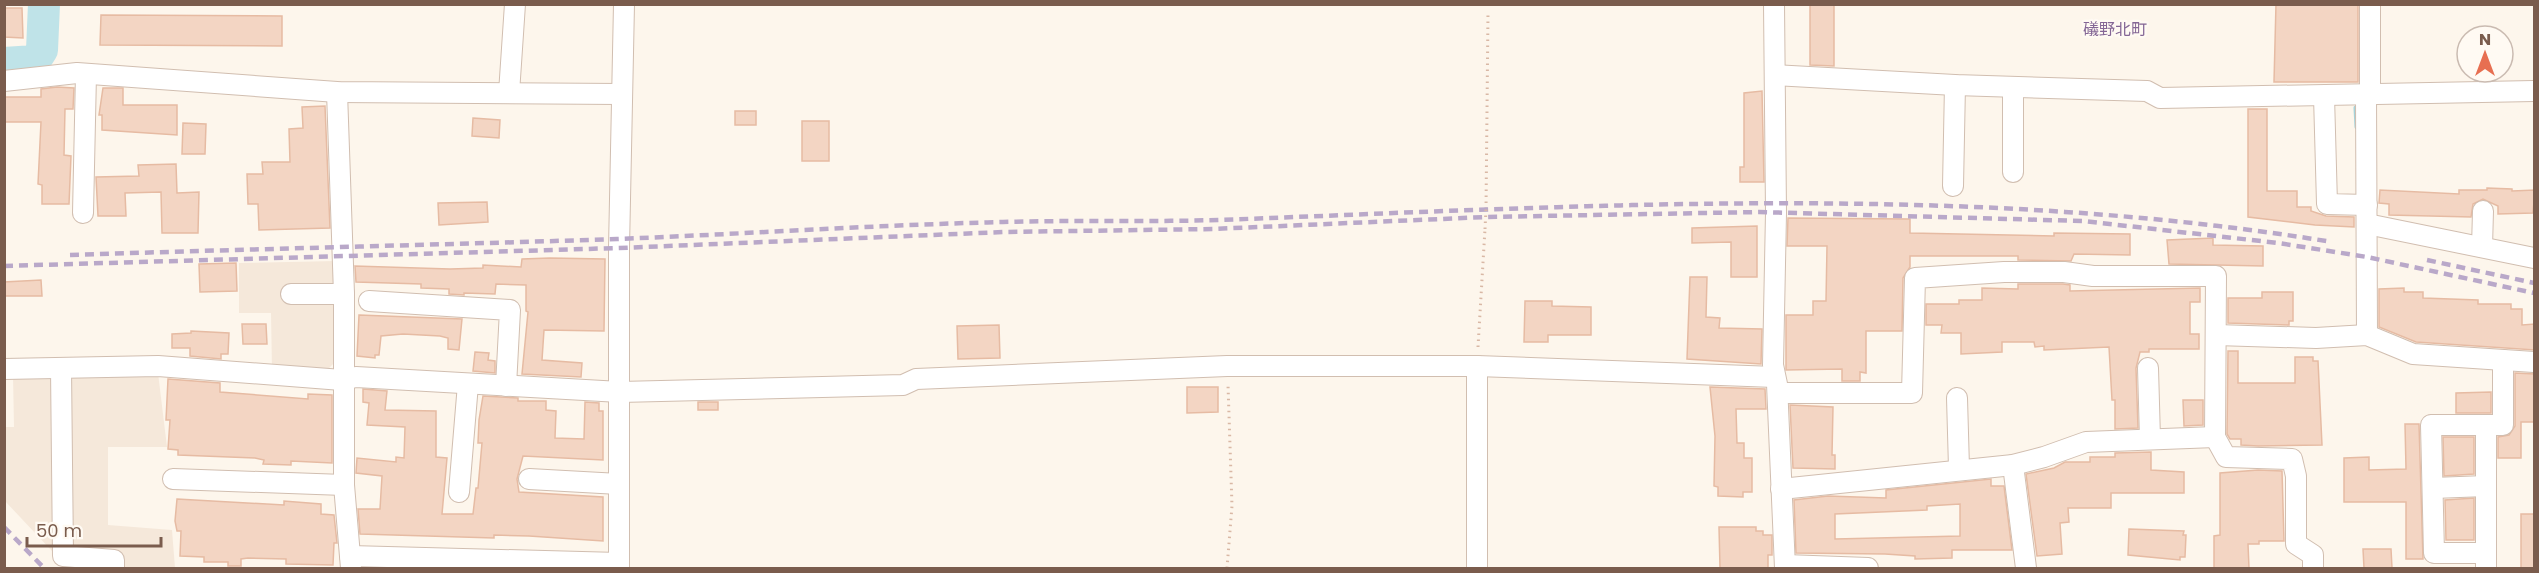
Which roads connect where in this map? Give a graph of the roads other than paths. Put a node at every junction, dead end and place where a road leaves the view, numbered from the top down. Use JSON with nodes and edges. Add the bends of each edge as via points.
{"nodes":[{"id":1,"x":515,"y":4,"type":"edge"},
{"id":2,"x":624,"y":4,"type":"edge"},
{"id":3,"x":1774,"y":4,"type":"edge"},
{"id":4,"x":2370,"y":4,"type":"edge"},
{"id":5,"x":86,"y":74,"type":"junction"},
{"id":6,"x":1775,"y":75,"type":"junction"},
{"id":7,"x":4,"y":81,"type":"edge"},
{"id":8,"x":1955,"y":85,"type":"junction"},
{"id":9,"x":2013,"y":87,"type":"junction"},
{"id":10,"x":2535,"y":91,"type":"edge"},
{"id":11,"x":337,"y":92,"type":"junction"},
{"id":12,"x":509,"y":93,"type":"junction"},
{"id":13,"x":621,"y":94,"type":"junction"},
{"id":14,"x":2368,"y":94,"type":"junction"},
{"id":15,"x":2324,"y":96,"type":"junction"},
{"id":16,"x":2013,"y":172,"type":"dead end"},
{"id":17,"x":1953,"y":186,"type":"dead end"},
{"id":18,"x":2362,"y":209,"type":"junction"},
{"id":19,"x":2482,"y":211,"type":"dead end"},
{"id":20,"x":83,"y":213,"type":"dead end"},
{"id":21,"x":2482,"y":247,"type":"junction"},
{"id":22,"x":2535,"y":258,"type":"edge"},
{"id":23,"x":291,"y":294,"type":"dead end"},
{"id":24,"x":344,"y":294,"type":"junction"},
{"id":25,"x":369,"y":301,"type":"dead end"},
{"id":26,"x":2216,"y":335,"type":"junction"},
{"id":27,"x":2367,"y":335,"type":"junction"},
{"id":28,"x":2503,"y":360,"type":"junction"},
{"id":29,"x":2535,"y":362,"type":"edge"},
{"id":30,"x":1478,"y":366,"type":"junction"},
{"id":31,"x":61,"y":368,"type":"junction"},
{"id":32,"x":2148,"y":368,"type":"dead end"},
{"id":33,"x":4,"y":369,"type":"edge"},
{"id":34,"x":342,"y":380,"type":"junction"},
{"id":35,"x":468,"y":384,"type":"junction"},
{"id":36,"x":1776,"y":385,"type":"junction"},
{"id":37,"x":506,"y":386,"type":"junction"},
{"id":38,"x":620,"y":392,"type":"junction"},
{"id":39,"x":1957,"y":398,"type":"dead end"},
{"id":40,"x":2486,"y":425,"type":"junction"},
{"id":41,"x":2215,"y":437,"type":"junction"},
{"id":42,"x":2150,"y":439,"type":"junction"},
{"id":43,"x":2013,"y":465,"type":"junction"},
{"id":44,"x":1959,"y":468,"type":"junction"},
{"id":45,"x":173,"y":479,"type":"dead end"},
{"id":46,"x":529,"y":479,"type":"dead end"},
{"id":47,"x":619,"y":484,"type":"junction"},
{"id":48,"x":344,"y":485,"type":"junction"},
{"id":49,"x":2486,"y":486,"type":"junction"},
{"id":50,"x":2433,"y":488,"type":"junction"},
{"id":51,"x":1781,"y":489,"type":"junction"},
{"id":52,"x":459,"y":492,"type":"dead end"},
{"id":53,"x":2486,"y":561,"type":"edge"},
{"id":54,"x":351,"y":562,"type":"edge"},
{"id":55,"x":619,"y":566,"type":"edge"},
{"id":56,"x":1785,"y":567,"type":"edge"},
{"id":57,"x":114,"y":568,"type":"edge"},
{"id":58,"x":1478,"y":568,"type":"edge"},
{"id":59,"x":1868,"y":568,"type":"edge"},
{"id":60,"x":2026,"y":568,"type":"edge"},
{"id":61,"x":2313,"y":568,"type":"edge"}],
"edges":[{"from":1,"to":12,"type":"street"},
{"from":2,"to":13,"type":"street"},
{"from":3,"to":6,"type":"street"},
{"from":4,"to":14,"type":"street"},
{"from":5,"to":7,"type":"street"},
{"from":5,"to":11,"type":"street"},
{"from":5,"to":20,"type":"street"},
{"from":6,"to":8,"type":"street"},
{"from":6,"to":36,"type":"street"},
{"from":8,"to":9,"type":"street"},
{"from":8,"to":17,"type":"street"},
{"from":9,"to":15,"type":"street","via":[[2147,91],[2160,98]]},
{"from":9,"to":16,"type":"street"},
{"from":10,"to":14,"type":"street"},
{"from":11,"to":12,"type":"street"},
{"from":11,"to":24,"type":"street"},
{"from":12,"to":13,"type":"street"},
{"from":13,"to":38,"type":"street"},
{"from":14,"to":15,"type":"street"},
{"from":14,"to":18,"type":"street"},
{"from":15,"to":18,"type":"street","via":[[2327,204]]},
{"from":18,"to":21,"type":"street"},
{"from":18,"to":27,"type":"street"},
{"from":19,"to":21,"type":"street"},
{"from":21,"to":22,"type":"street"},
{"from":23,"to":24,"type":"street"},
{"from":24,"to":34,"type":"street"},
{"from":25,"to":37,"type":"street","via":[[510,310]]},
{"from":26,"to":27,"type":"street"},
{"from":26,"to":36,"type":"street","via":[[2216,276],[2004,272],[1915,278],[1912,393]]},
{"from":26,"to":41,"type":"street"},
{"from":27,"to":28,"type":"street","via":[[2413,354]]},
{"from":28,"to":29,"type":"street"},
{"from":28,"to":40,"type":"street","via":[[2503,425]]},
{"from":30,"to":36,"type":"street"},
{"from":30,"to":38,"type":"street","via":[[1227,366],[916,379],[903,385]]},
{"from":30,"to":58,"type":"street"},
{"from":31,"to":33,"type":"street"},
{"from":31,"to":34,"type":"street","via":[[158,366]]},
{"from":31,"to":57,"type":"street","via":[[63,556],[114,560]]},
{"from":32,"to":42,"type":"street"},
{"from":34,"to":35,"type":"street","via":[[356,377]]},
{"from":34,"to":48,"type":"street"},
{"from":35,"to":37,"type":"street"},
{"from":35,"to":52,"type":"street"},
{"from":36,"to":51,"type":"street"},
{"from":37,"to":38,"type":"street"},
{"from":38,"to":47,"type":"street"},
{"from":39,"to":44,"type":"street"},
{"from":40,"to":49,"type":"street"},
{"from":40,"to":50,"type":"street","via":[[2431,425]]},
{"from":41,"to":42,"type":"street"},
{"from":41,"to":61,"type":"street","via":[[2226,457],[2292,459],[2296,544],[2313,555]]},
{"from":42,"to":43,"type":"street","via":[[2086,442]]},
{"from":43,"to":44,"type":"street"},
{"from":43,"to":60,"type":"street"},
{"from":44,"to":51,"type":"street"},
{"from":45,"to":48,"type":"street"},
{"from":46,"to":47,"type":"street"},
{"from":47,"to":55,"type":"street"},
{"from":48,"to":54,"type":"street"},
{"from":49,"to":50,"type":"street"},
{"from":49,"to":53,"type":"street"},
{"from":50,"to":53,"type":"street","via":[[2434,553]]},
{"from":51,"to":56,"type":"street"},
{"from":54,"to":55,"type":"street"},
{"from":56,"to":59,"type":"street"}]}
